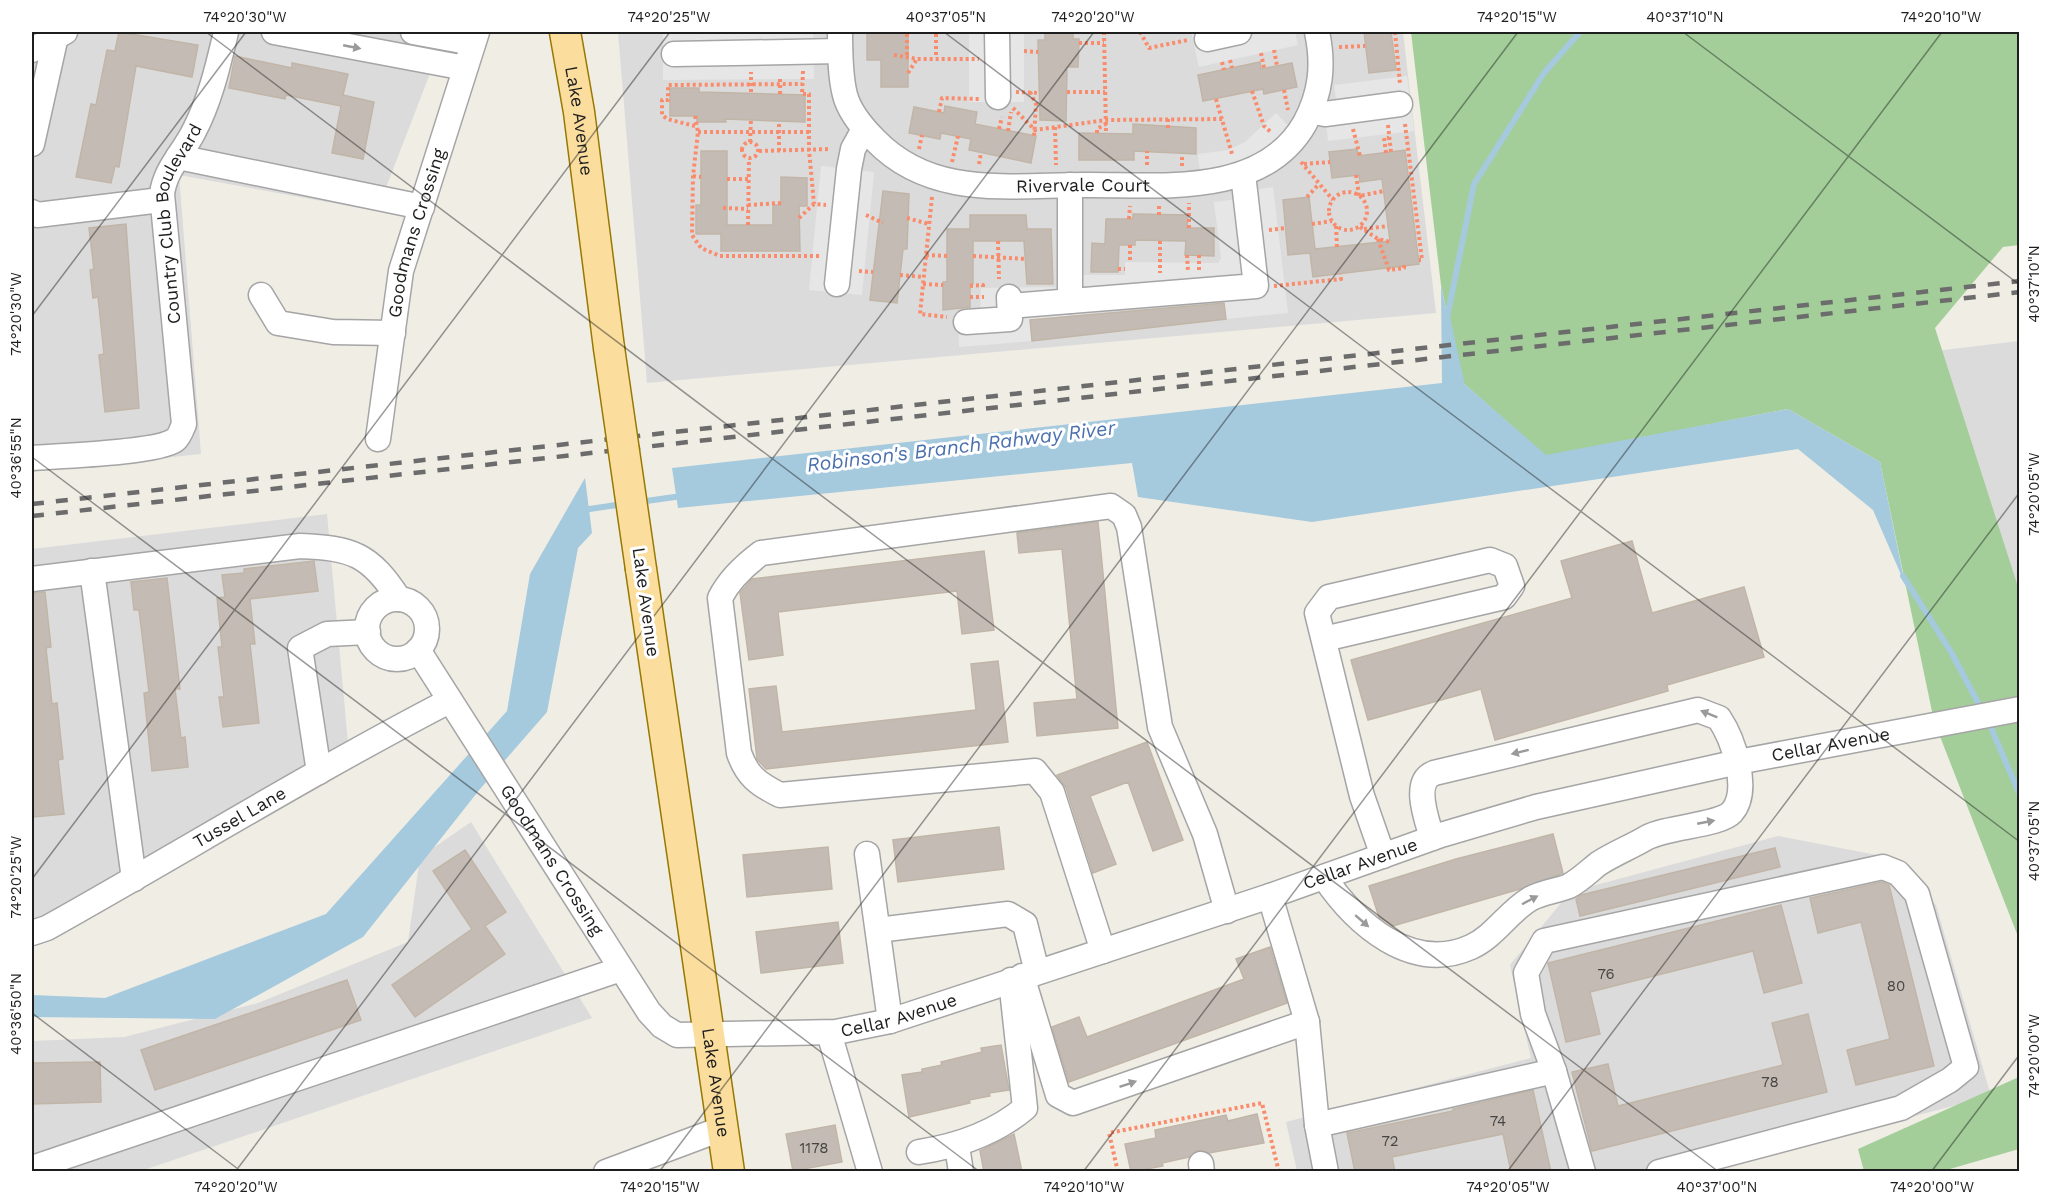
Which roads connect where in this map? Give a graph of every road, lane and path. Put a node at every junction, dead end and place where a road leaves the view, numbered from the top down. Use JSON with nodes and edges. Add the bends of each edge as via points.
{"nodes":[{"id":1,"x":226,"y":32,"type":"edge"},
{"id":2,"x":274,"y":32,"type":"edge"},
{"id":3,"x":413,"y":32,"type":"edge"},
{"id":4,"x":565,"y":32,"type":"edge"},
{"id":5,"x":997,"y":32,"type":"edge"},
{"id":6,"x":1104,"y":32,"type":"edge"},
{"id":7,"x":1140,"y":32,"type":"edge"},
{"id":8,"x":1239,"y":32,"type":"edge"},
{"id":9,"x":1317,"y":32,"type":"edge"},
{"id":10,"x":1395,"y":32,"type":"edge"},
{"id":11,"x":61,"y":34,"type":"edge"},
{"id":12,"x":907,"y":34,"type":"dead end"},
{"id":13,"x":936,"y":34,"type":"dead end"},
{"id":14,"x":475,"y":37,"type":"edge"},
{"id":15,"x":1200,"y":39,"type":"joint"},
{"id":16,"x":840,"y":41,"type":"edge"},
{"id":17,"x":1079,"y":43,"type":"dead end"},
{"id":18,"x":1104,"y":43,"type":"junction"},
{"id":19,"x":32,"y":50,"type":"edge"},
{"id":20,"x":1274,"y":50,"type":"dead end"},
{"id":21,"x":1024,"y":51,"type":"dead end"},
{"id":22,"x":803,"y":52,"type":"junction"},
{"id":23,"x":1038,"y":52,"type":"dead end"},
{"id":24,"x":1261,"y":53,"type":"dead end"},
{"id":25,"x":674,"y":54,"type":"dead end"},
{"id":26,"x":894,"y":55,"type":"dead end"},
{"id":27,"x":907,"y":55,"type":"junction"},
{"id":28,"x":917,"y":58,"type":"junction"},
{"id":29,"x":936,"y":58,"type":"junction"},
{"id":30,"x":997,"y":59,"type":"junction"},
{"id":31,"x":1230,"y":60,"type":"dead end"},
{"id":32,"x":1222,"y":62,"type":"dead end"},
{"id":33,"x":1277,"y":66,"type":"dead end"},
{"id":34,"x":465,"y":68,"type":"junction"},
{"id":35,"x":1232,"y":68,"type":"dead end"},
{"id":36,"x":1264,"y":68,"type":"dead end"},
{"id":37,"x":1224,"y":70,"type":"dead end"},
{"id":38,"x":908,"y":73,"type":"dead end"},
{"id":39,"x":780,"y":82,"type":"junction"},
{"id":40,"x":802,"y":84,"type":"junction"},
{"id":41,"x":1252,"y":91,"type":"dead end"},
{"id":42,"x":1030,"y":92,"type":"dead end"},
{"id":43,"x":1067,"y":92,"type":"dead end"},
{"id":44,"x":1105,"y":92,"type":"junction"},
{"id":45,"x":780,"y":95,"type":"dead end"},
{"id":46,"x":952,"y":98,"type":"junction"},
{"id":47,"x":1216,"y":99,"type":"dead end"},
{"id":48,"x":1005,"y":102,"type":"junction"},
{"id":49,"x":1400,"y":104,"type":"junction"},
{"id":50,"x":950,"y":106,"type":"dead end"},
{"id":51,"x":1312,"y":111,"type":"junction"},
{"id":52,"x":939,"y":112,"type":"dead end"},
{"id":53,"x":695,"y":116,"type":"dead end"},
{"id":54,"x":751,"y":119,"type":"dead end"},
{"id":55,"x":1168,"y":119,"type":"junction"},
{"id":56,"x":1222,"y":119,"type":"junction"},
{"id":57,"x":780,"y":122,"type":"dead end"},
{"id":58,"x":1106,"y":122,"type":"junction"},
{"id":59,"x":695,"y":126,"type":"junction"},
{"id":60,"x":1056,"y":127,"type":"junction"},
{"id":61,"x":1168,"y":128,"type":"dead end"},
{"id":62,"x":698,"y":132,"type":"junction"},
{"id":63,"x":750,"y":132,"type":"junction"},
{"id":64,"x":809,"y":132,"type":"junction"},
{"id":65,"x":779,"y":133,"type":"junction"},
{"id":66,"x":1034,"y":133,"type":"junction"},
{"id":67,"x":1097,"y":133,"type":"dead end"},
{"id":68,"x":1106,"y":133,"type":"dead end"},
{"id":69,"x":1389,"y":138,"type":"dead end"},
{"id":70,"x":859,"y":139,"type":"junction"},
{"id":71,"x":750,"y":142,"type":"junction"},
{"id":72,"x":32,"y":144,"type":"edge"},
{"id":73,"x":809,"y":150,"type":"junction"},
{"id":74,"x":759,"y":151,"type":"junction"},
{"id":75,"x":779,"y":151,"type":"junction"},
{"id":76,"x":1386,"y":153,"type":"dead end"},
{"id":77,"x":1294,"y":156,"type":"junction"},
{"id":78,"x":178,"y":157,"type":"junction"},
{"id":79,"x":749,"y":159,"type":"junction"},
{"id":80,"x":1330,"y":162,"type":"dead end"},
{"id":81,"x":1240,"y":174,"type":"junction"},
{"id":82,"x":1356,"y":175,"type":"dead end"},
{"id":83,"x":693,"y":177,"type":"junction"},
{"id":84,"x":701,"y":177,"type":"dead end"},
{"id":85,"x":933,"y":178,"type":"junction"},
{"id":86,"x":727,"y":179,"type":"dead end"},
{"id":87,"x":749,"y":179,"type":"junction"},
{"id":88,"x":1319,"y":184,"type":"junction"},
{"id":89,"x":1063,"y":185,"type":"junction"},
{"id":90,"x":1384,"y":191,"type":"dead end"},
{"id":91,"x":1359,"y":196,"type":"junction"},
{"id":92,"x":1307,"y":197,"type":"dead end"},
{"id":93,"x":161,"y":200,"type":"junction"},
{"id":94,"x":1333,"y":200,"type":"junction"},
{"id":95,"x":781,"y":203,"type":"dead end"},
{"id":96,"x":814,"y":204,"type":"junction"},
{"id":97,"x":422,"y":207,"type":"junction"},
{"id":98,"x":748,"y":207,"type":"junction"},
{"id":99,"x":845,"y":207,"type":"junction"},
{"id":100,"x":723,"y":208,"type":"dead end"},
{"id":101,"x":32,"y":212,"type":"edge"},
{"id":102,"x":799,"y":218,"type":"dead end"},
{"id":103,"x":907,"y":218,"type":"dead end"},
{"id":104,"x":1332,"y":221,"type":"junction"},
{"id":105,"x":929,"y":224,"type":"junction"},
{"id":106,"x":1312,"y":224,"type":"dead end"},
{"id":107,"x":748,"y":225,"type":"dead end"},
{"id":108,"x":1336,"y":226,"type":"junction"},
{"id":109,"x":1388,"y":226,"type":"dead end"},
{"id":110,"x":1361,"y":228,"type":"junction"},
{"id":111,"x":1378,"y":239,"type":"junction"},
{"id":112,"x":998,"y":241,"type":"dead end"},
{"id":113,"x":1160,"y":241,"type":"dead end"},
{"id":114,"x":1390,"y":242,"type":"dead end"},
{"id":115,"x":1130,"y":245,"type":"dead end"},
{"id":116,"x":1337,"y":247,"type":"dead end"},
{"id":117,"x":926,"y":255,"type":"junction"},
{"id":118,"x":947,"y":256,"type":"dead end"},
{"id":119,"x":973,"y":256,"type":"dead end"},
{"id":120,"x":998,"y":256,"type":"junction"},
{"id":121,"x":840,"y":258,"type":"junction"},
{"id":122,"x":1026,"y":259,"type":"dead end"},
{"id":123,"x":1419,"y":260,"type":"dead end"},
{"id":124,"x":1131,"y":262,"type":"dead end"},
{"id":125,"x":1404,"y":266,"type":"dead end"},
{"id":126,"x":1118,"y":269,"type":"dead end"},
{"id":127,"x":1125,"y":269,"type":"dead end"},
{"id":128,"x":1340,"y":274,"type":"dead end"},
{"id":129,"x":900,"y":275,"type":"dead end"},
{"id":130,"x":924,"y":277,"type":"junction"},
{"id":131,"x":837,"y":284,"type":"dead end"},
{"id":132,"x":923,"y":284,"type":"junction"},
{"id":133,"x":943,"y":285,"type":"dead end"},
{"id":134,"x":970,"y":286,"type":"dead end"},
{"id":135,"x":1256,"y":286,"type":"junction"},
{"id":136,"x":983,"y":288,"type":"dead end"},
{"id":137,"x":1160,"y":293,"type":"junction"},
{"id":138,"x":261,"y":295,"type":"dead end"},
{"id":139,"x":1006,"y":296,"type":"junction"},
{"id":140,"x":1070,"y":301,"type":"junction"},
{"id":141,"x":966,"y":321,"type":"joint"},
{"id":142,"x":393,"y":333,"type":"junction"},
{"id":143,"x":378,"y":439,"type":"dead end"},
{"id":144,"x":32,"y":458,"type":"edge"},
{"id":145,"x":92,"y":571,"type":"junction"},
{"id":146,"x":32,"y":579,"type":"edge"},
{"id":147,"x":399,"y":599,"type":"junction"},
{"id":148,"x":368,"y":632,"type":"junction"},
{"id":149,"x":1324,"y":639,"type":"junction"},
{"id":150,"x":418,"y":650,"type":"junction"},
{"id":151,"x":449,"y":701,"type":"junction"},
{"id":152,"x":2019,"y":710,"type":"edge"},
{"id":153,"x":1738,"y":762,"type":"junction"},
{"id":154,"x":319,"y":772,"type":"junction"},
{"id":155,"x":1432,"y":838,"type":"junction"},
{"id":156,"x":867,"y":854,"type":"dead end"},
{"id":157,"x":1383,"y":856,"type":"junction"},
{"id":158,"x":1324,"y":877,"type":"junction"},
{"id":159,"x":134,"y":879,"type":"junction"},
{"id":160,"x":1270,"y":896,"type":"junction"},
{"id":161,"x":1227,"y":911,"type":"junction"},
{"id":162,"x":878,"y":930,"type":"junction"},
{"id":163,"x":32,"y":933,"type":"edge"},
{"id":164,"x":1103,"y":951,"type":"junction"},
{"id":165,"x":621,"y":969,"type":"junction"},
{"id":166,"x":1023,"y":976,"type":"junction"},
{"id":167,"x":890,"y":1021,"type":"junction"},
{"id":168,"x":1307,"y":1022,"type":"junction"},
{"id":169,"x":829,"y":1033,"type":"junction"},
{"id":170,"x":709,"y":1035,"type":"junction"},
{"id":171,"x":1554,"y":1071,"type":"junction"},
{"id":172,"x":1317,"y":1125,"type":"junction"},
{"id":173,"x":722,"y":1129,"type":"junction"},
{"id":174,"x":957,"y":1146,"type":"junction"},
{"id":175,"x":919,"y":1152,"type":"dead end"},
{"id":176,"x":32,"y":1168,"type":"edge"},
{"id":177,"x":606,"y":1172,"type":"edge"},
{"id":178,"x":729,"y":1172,"type":"edge"},
{"id":179,"x":870,"y":1172,"type":"edge"},
{"id":180,"x":961,"y":1172,"type":"edge"},
{"id":181,"x":1118,"y":1172,"type":"edge"},
{"id":182,"x":1278,"y":1172,"type":"edge"},
{"id":183,"x":1326,"y":1172,"type":"edge"},
{"id":184,"x":1583,"y":1172,"type":"edge"},
{"id":185,"x":1659,"y":1172,"type":"edge"}],
"edges":[{"from":1,"to":78,"type":"street","name":"Country Club Boulevard","via":[[213,87],[193,134]]},
{"from":2,"to":34,"type":"street","one_way":true},
{"from":3,"to":14,"type":"street"},
{"from":4,"to":170,"type":"main road","name":"Lake Avenue","bridge":true},
{"from":5,"to":30,"type":"street"},
{"from":6,"to":18,"type":"path"},
{"from":7,"to":15,"type":"path","via":[[1149,48]]},
{"from":8,"to":15,"type":"street"},
{"from":9,"to":51,"type":"street","name":"Rivervale Court","via":[[1322,69]]},
{"from":10,"to":49,"type":"path"},
{"from":11,"to":19,"type":"street"},
{"from":11,"to":72,"type":"street"},
{"from":12,"to":27,"type":"path"},
{"from":13,"to":29,"type":"path"},
{"from":14,"to":34,"type":"street","name":"Goodmans Crossing"},
{"from":16,"to":22,"type":"street"},
{"from":16,"to":70,"type":"street","name":"Rivervale Court","via":[[845,96]]},
{"from":17,"to":18,"type":"path"},
{"from":18,"to":44,"type":"path"},
{"from":20,"to":33,"type":"path"},
{"from":21,"to":23,"type":"path"},
{"from":22,"to":25,"type":"street"},
{"from":22,"to":40,"type":"path"},
{"from":24,"to":36,"type":"path"},
{"from":26,"to":27,"type":"path"},
{"from":27,"to":28,"type":"path"},
{"from":28,"to":29,"type":"path"},
{"from":28,"to":38,"type":"path"},
{"from":29,"to":30,"type":"path"},
{"from":30,"to":48,"type":"street"},
{"from":31,"to":35,"type":"path"},
{"from":32,"to":37,"type":"path"},
{"from":34,"to":97,"type":"street","name":"Goodmans Crossing"},
{"from":39,"to":40,"type":"path"},
{"from":39,"to":45,"type":"path"},
{"from":39,"to":59,"type":"path","via":[[668,85],[662,115],[667,120]]},
{"from":40,"to":64,"type":"path","via":[[802,94],[809,94]]},
{"from":41,"to":77,"type":"path","via":[[1264,126]]},
{"from":42,"to":66,"type":"path","via":[[1038,104]]},
{"from":43,"to":44,"type":"path"},
{"from":44,"to":58,"type":"path"},
{"from":46,"to":48,"type":"path"},
{"from":46,"to":50,"type":"path"},
{"from":46,"to":52,"type":"path","via":[[942,98]]},
{"from":47,"to":56,"type":"path"},
{"from":48,"to":66,"type":"path"},
{"from":49,"to":51,"type":"street","via":[[1325,114]]},
{"from":49,"to":123,"type":"path","via":[[1407,131]]},
{"from":51,"to":77,"type":"street","name":"Rivervale Court"},
{"from":53,"to":59,"type":"path"},
{"from":54,"to":63,"type":"path"},
{"from":55,"to":56,"type":"path"},
{"from":55,"to":58,"type":"path"},
{"from":55,"to":61,"type":"path"},
{"from":56,"to":81,"type":"path"},
{"from":57,"to":65,"type":"path"},
{"from":58,"to":60,"type":"path"},
{"from":58,"to":67,"type":"path"},
{"from":58,"to":68,"type":"path"},
{"from":59,"to":62,"type":"path"},
{"from":60,"to":66,"type":"path"},
{"from":60,"to":89,"type":"path"},
{"from":62,"to":63,"type":"path"},
{"from":62,"to":83,"type":"path"},
{"from":63,"to":65,"type":"path"},
{"from":63,"to":71,"type":"path"},
{"from":64,"to":65,"type":"path"},
{"from":64,"to":73,"type":"path"},
{"from":65,"to":75,"type":"path"},
{"from":69,"to":76,"type":"path","via":[[1384,138]]},
{"from":70,"to":73,"type":"path"},
{"from":70,"to":85,"type":"street","name":"Rivervale Court"},
{"from":70,"to":99,"type":"street"},
{"from":71,"to":74,"type":"path"},
{"from":71,"to":79,"type":"path","via":[[741,150]]},
{"from":73,"to":75,"type":"path"},
{"from":73,"to":96,"type":"path"},
{"from":74,"to":75,"type":"path"},
{"from":74,"to":79,"type":"path"},
{"from":77,"to":80,"type":"path"},
{"from":77,"to":81,"type":"street","name":"Rivervale Court"},
{"from":77,"to":88,"type":"path"},
{"from":78,"to":93,"type":"street","name":"Country Club Boulevard","via":[[164,179]]},
{"from":78,"to":97,"type":"street"},
{"from":79,"to":87,"type":"path"},
{"from":81,"to":89,"type":"street","name":"Rivervale Court","via":[[1189,184]]},
{"from":81,"to":135,"type":"street"},
{"from":82,"to":91,"type":"path"},
{"from":83,"to":84,"type":"path"},
{"from":83,"to":121,"type":"path","via":[[692,235],[701,248],[720,256],[747,253]]},
{"from":85,"to":89,"type":"street","name":"Rivervale Court","via":[[983,185]]},
{"from":85,"to":105,"type":"path"},
{"from":86,"to":87,"type":"path"},
{"from":87,"to":98,"type":"path"},
{"from":88,"to":92,"type":"path"},
{"from":88,"to":94,"type":"path"},
{"from":89,"to":140,"type":"street"},
{"from":90,"to":91,"type":"path"},
{"from":91,"to":94,"type":"path","via":[[1345,192]]},
{"from":91,"to":110,"type":"path","via":[[1368,210]]},
{"from":93,"to":101,"type":"street","via":[[37,215]]},
{"from":93,"to":144,"type":"street","name":"Country Club Boulevard","via":[[184,424],[175,440],[163,444]]},
{"from":94,"to":104,"type":"path","via":[[1329,209]]},
{"from":95,"to":98,"type":"path"},
{"from":96,"to":99,"type":"path"},
{"from":96,"to":102,"type":"path"},
{"from":97,"to":142,"type":"street","name":"Goodmans Crossing","via":[[401,272]]},
{"from":98,"to":100,"type":"path"},
{"from":98,"to":107,"type":"path"},
{"from":99,"to":121,"type":"street"},
{"from":103,"to":105,"type":"path"},
{"from":104,"to":106,"type":"path"},
{"from":104,"to":108,"type":"path"},
{"from":105,"to":117,"type":"path"},
{"from":108,"to":110,"type":"path","via":[[1348,231]]},
{"from":108,"to":116,"type":"path"},
{"from":109,"to":110,"type":"path"},
{"from":110,"to":111,"type":"path"},
{"from":111,"to":114,"type":"path"},
{"from":111,"to":125,"type":"path","via":[[1389,270]]},
{"from":112,"to":120,"type":"path"},
{"from":113,"to":137,"type":"path"},
{"from":115,"to":124,"type":"path"},
{"from":117,"to":118,"type":"path"},
{"from":117,"to":130,"type":"path"},
{"from":119,"to":120,"type":"path"},
{"from":120,"to":122,"type":"path"},
{"from":120,"to":139,"type":"path"},
{"from":121,"to":131,"type":"street"},
{"from":126,"to":127,"type":"path"},
{"from":128,"to":135,"type":"path","via":[[1341,279]]},
{"from":129,"to":130,"type":"path"},
{"from":130,"to":132,"type":"path"},
{"from":132,"to":133,"type":"path"},
{"from":132,"to":141,"type":"path","via":[[920,314]]},
{"from":134,"to":136,"type":"path"},
{"from":135,"to":137,"type":"street"},
{"from":137,"to":140,"type":"street"},
{"from":138,"to":142,"type":"street","via":[[278,322],[333,332]]},
{"from":139,"to":140,"type":"street"},
{"from":139,"to":141,"type":"street","via":[[1010,320]]},
{"from":142,"to":143,"type":"street","name":"Goodmans Crossing"},
{"from":145,"to":146,"type":"street"},
{"from":145,"to":147,"type":"street","via":[[300,546],[332,548],[357,555],[382,572]]},
{"from":145,"to":159,"type":"street"},
{"from":147,"to":148,"type":"street","via":[[379,605],[372,612]]},
{"from":147,"to":150,"type":"street","via":[[424,615],[426,635]]},
{"from":148,"to":150,"type":"street","via":[[370,642],[384,655],[402,658]]},
{"from":148,"to":154,"type":"street","via":[[327,634],[300,648]]},
{"from":149,"to":149,"type":"street","via":[[1317,613],[1329,597],[1490,560],[1505,566],[1512,586],[1504,597]]},
{"from":149,"to":157,"type":"street","via":[[1362,796]]},
{"from":150,"to":151,"type":"street","name":"Goodmans Crossing"},
{"from":151,"to":154,"type":"street","name":"Tussel Lane"},
{"from":151,"to":165,"type":"street","name":"Goodmans Crossing"},
{"from":152,"to":153,"type":"street","name":"Cellar Avenue"},
{"from":153,"to":155,"type":"street","name":"Cellar Avenue","via":[[1536,807]]},
{"from":153,"to":155,"type":"street","one_way":true,"via":[[1719,718],[1698,710],[1434,773],[1421,795]]},
{"from":158,"to":153,"type":"street","one_way":true,"via":[[1340,900],[1387,941],[1410,951],[1444,954],[1470,947],[1532,898],[1580,880],[1599,864],[1660,831],[1724,818],[1733,811],[1740,793]]},
{"from":154,"to":159,"type":"street","name":"Tussel Lane"},
{"from":155,"to":157,"type":"street","name":"Cellar Avenue"},
{"from":156,"to":162,"type":"street"},
{"from":157,"to":158,"type":"street","name":"Cellar Avenue"},
{"from":158,"to":160,"type":"street","name":"Cellar Avenue"},
{"from":159,"to":163,"type":"street","name":"Tussel Lane"},
{"from":160,"to":161,"type":"street","name":"Cellar Avenue"},
{"from":160,"to":168,"type":"street"},
{"from":161,"to":164,"type":"street","name":"Cellar Avenue"},
{"from":161,"to":164,"type":"street","via":[[1204,834],[1160,727],[1124,515],[1111,506],[761,553],[749,562],[720,598],[739,753],[744,768],[756,782],[780,795],[1035,771],[1052,792]]},
{"from":162,"to":166,"type":"street","via":[[1008,914],[1025,924]]},
{"from":162,"to":167,"type":"street"},
{"from":164,"to":166,"type":"street","name":"Cellar Avenue"},
{"from":165,"to":170,"type":"street","name":"Goodmans Crossing","via":[[662,1026],[677,1035]]},
{"from":165,"to":176,"type":"street"},
{"from":166,"to":167,"type":"street","name":"Cellar Avenue"},
{"from":166,"to":168,"type":"street","one_way":true,"via":[[1058,1095],[1072,1103]]},
{"from":166,"to":174,"type":"street","via":[[1025,1108],[1008,1122]]},
{"from":167,"to":169,"type":"street","name":"Cellar Avenue"},
{"from":168,"to":172,"type":"street"},
{"from":169,"to":170,"type":"street","name":"Cellar Avenue"},
{"from":169,"to":179,"type":"street"},
{"from":170,"to":173,"type":"main road","name":"Lake Avenue"},
{"from":171,"to":172,"type":"street"},
{"from":171,"to":184,"type":"street"},
{"from":171,"to":185,"type":"street","via":[[1533,1014],[1526,973],[1544,940],[1883,867],[1898,873],[1917,894],[1966,1067],[1900,1108]]},
{"from":172,"to":183,"type":"street"},
{"from":173,"to":177,"type":"street"},
{"from":173,"to":178,"type":"main road","name":"Lake Avenue"},
{"from":174,"to":175,"type":"street"},
{"from":174,"to":180,"type":"street"},
{"from":181,"to":182,"type":"path","via":[[1109,1133],[1262,1103]]}]}
